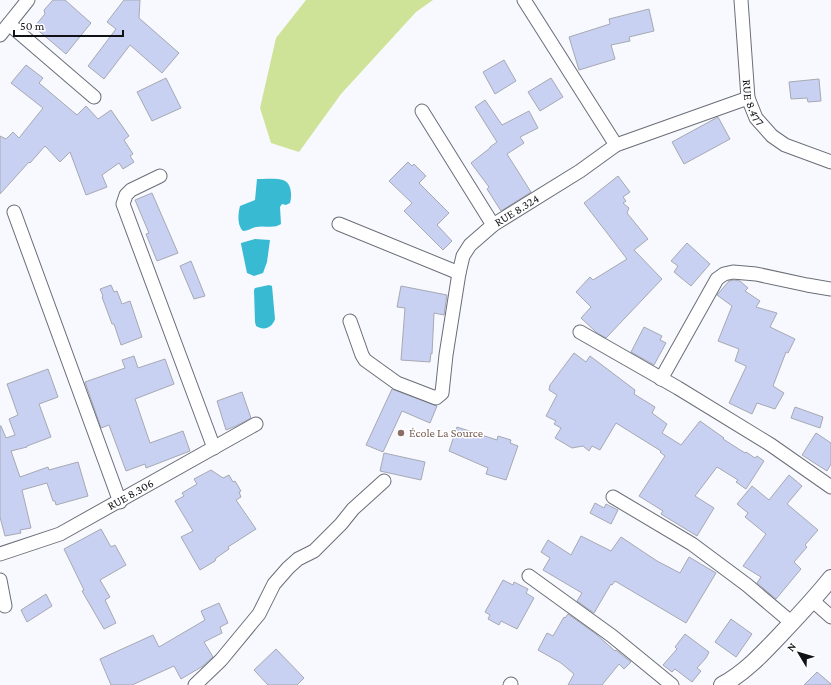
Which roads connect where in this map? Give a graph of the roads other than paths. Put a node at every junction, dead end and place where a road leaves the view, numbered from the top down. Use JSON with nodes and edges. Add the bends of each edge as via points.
{"nodes":[{"id":1,"x":28,"y":0,"type":"edge"},
{"id":2,"x":524,"y":0,"type":"edge"},
{"id":3,"x":741,"y":0,"type":"edge"},
{"id":4,"x":9,"y":24,"type":"junction"},
{"id":5,"x":0,"y":35,"type":"edge"},
{"id":6,"x":94,"y":97,"type":"dead end"},
{"id":7,"x":748,"y":98,"type":"junction"},
{"id":8,"x":422,"y":111,"type":"dead end"},
{"id":9,"x":616,"y":145,"type":"junction"},
{"id":10,"x":831,"y":162,"type":"edge"},
{"id":11,"x":160,"y":176,"type":"dead end"},
{"id":12,"x":14,"y":212,"type":"dead end"},
{"id":13,"x":339,"y":224,"type":"dead end"},
{"id":14,"x":493,"y":225,"type":"junction"},
{"id":15,"x":459,"y":273,"type":"junction"},
{"id":16,"x":831,"y":288,"type":"edge"},
{"id":17,"x":350,"y":321,"type":"dead end"},
{"id":18,"x":580,"y":332,"type":"dead end"},
{"id":19,"x":661,"y":379,"type":"junction"},
{"id":20,"x":256,"y":424,"type":"dead end"},
{"id":21,"x":214,"y":448,"type":"junction"},
{"id":22,"x":384,"y":480,"type":"dead end"},
{"id":23,"x":831,"y":487,"type":"edge"},
{"id":24,"x":613,"y":497,"type":"dead end"},
{"id":25,"x":120,"y":502,"type":"junction"},
{"id":26,"x":0,"y":554,"type":"edge"},
{"id":27,"x":529,"y":576,"type":"dead end"},
{"id":28,"x":831,"y":578,"type":"edge"},
{"id":29,"x":0,"y":580,"type":"edge"},
{"id":30,"x":813,"y":601,"type":"junction"},
{"id":31,"x":4,"y":606,"type":"dead end"},
{"id":32,"x":831,"y":617,"type":"edge"},
{"id":33,"x":792,"y":623,"type":"junction"},
{"id":34,"x":195,"y":685,"type":"edge"},
{"id":35,"x":672,"y":685,"type":"edge"},
{"id":36,"x":722,"y":685,"type":"edge"}],
"edges":[{"from":1,"to":4,"type":"street"},
{"from":2,"to":9,"type":"street"},
{"from":3,"to":7,"type":"street","name":"RUE 8.477"},
{"from":4,"to":5,"type":"street"},
{"from":4,"to":6,"type":"street"},
{"from":7,"to":9,"type":"street","name":"RUE 8.324"},
{"from":7,"to":10,"type":"street","name":"RUE 8.477","via":[[756,118],[772,136],[785,145]]},
{"from":8,"to":14,"type":"street"},
{"from":9,"to":14,"type":"street","name":"RUE 8.324","via":[[580,171]]},
{"from":11,"to":21,"type":"street","via":[[130,190],[123,204]]},
{"from":12,"to":25,"type":"street"},
{"from":13,"to":15,"type":"street"},
{"from":14,"to":15,"type":"street","name":"RUE 8.324","via":[[470,245],[463,256]]},
{"from":15,"to":17,"type":"street","name":"RUE 8.324","via":[[442,393],[436,398],[398,383],[365,360]]},
{"from":16,"to":19,"type":"street","via":[[756,274],[724,274],[717,279]]},
{"from":18,"to":19,"type":"street"},
{"from":19,"to":23,"type":"street","via":[[771,445]]},
{"from":20,"to":21,"type":"street","name":"RUE 8.306"},
{"from":21,"to":25,"type":"street","name":"RUE 8.306"},
{"from":22,"to":34,"type":"street","via":[[314,551],[298,559],[288,568],[274,584],[259,614],[221,660]]},
{"from":24,"to":33,"type":"street","via":[[692,544]]},
{"from":25,"to":26,"type":"street","name":"RUE 8.306","via":[[60,534]]},
{"from":27,"to":35,"type":"street","via":[[612,636]]},
{"from":28,"to":30,"type":"street"},
{"from":29,"to":31,"type":"street"},
{"from":30,"to":32,"type":"street"},
{"from":30,"to":33,"type":"street"},
{"from":33,"to":36,"type":"street","via":[[748,667]]}]}
